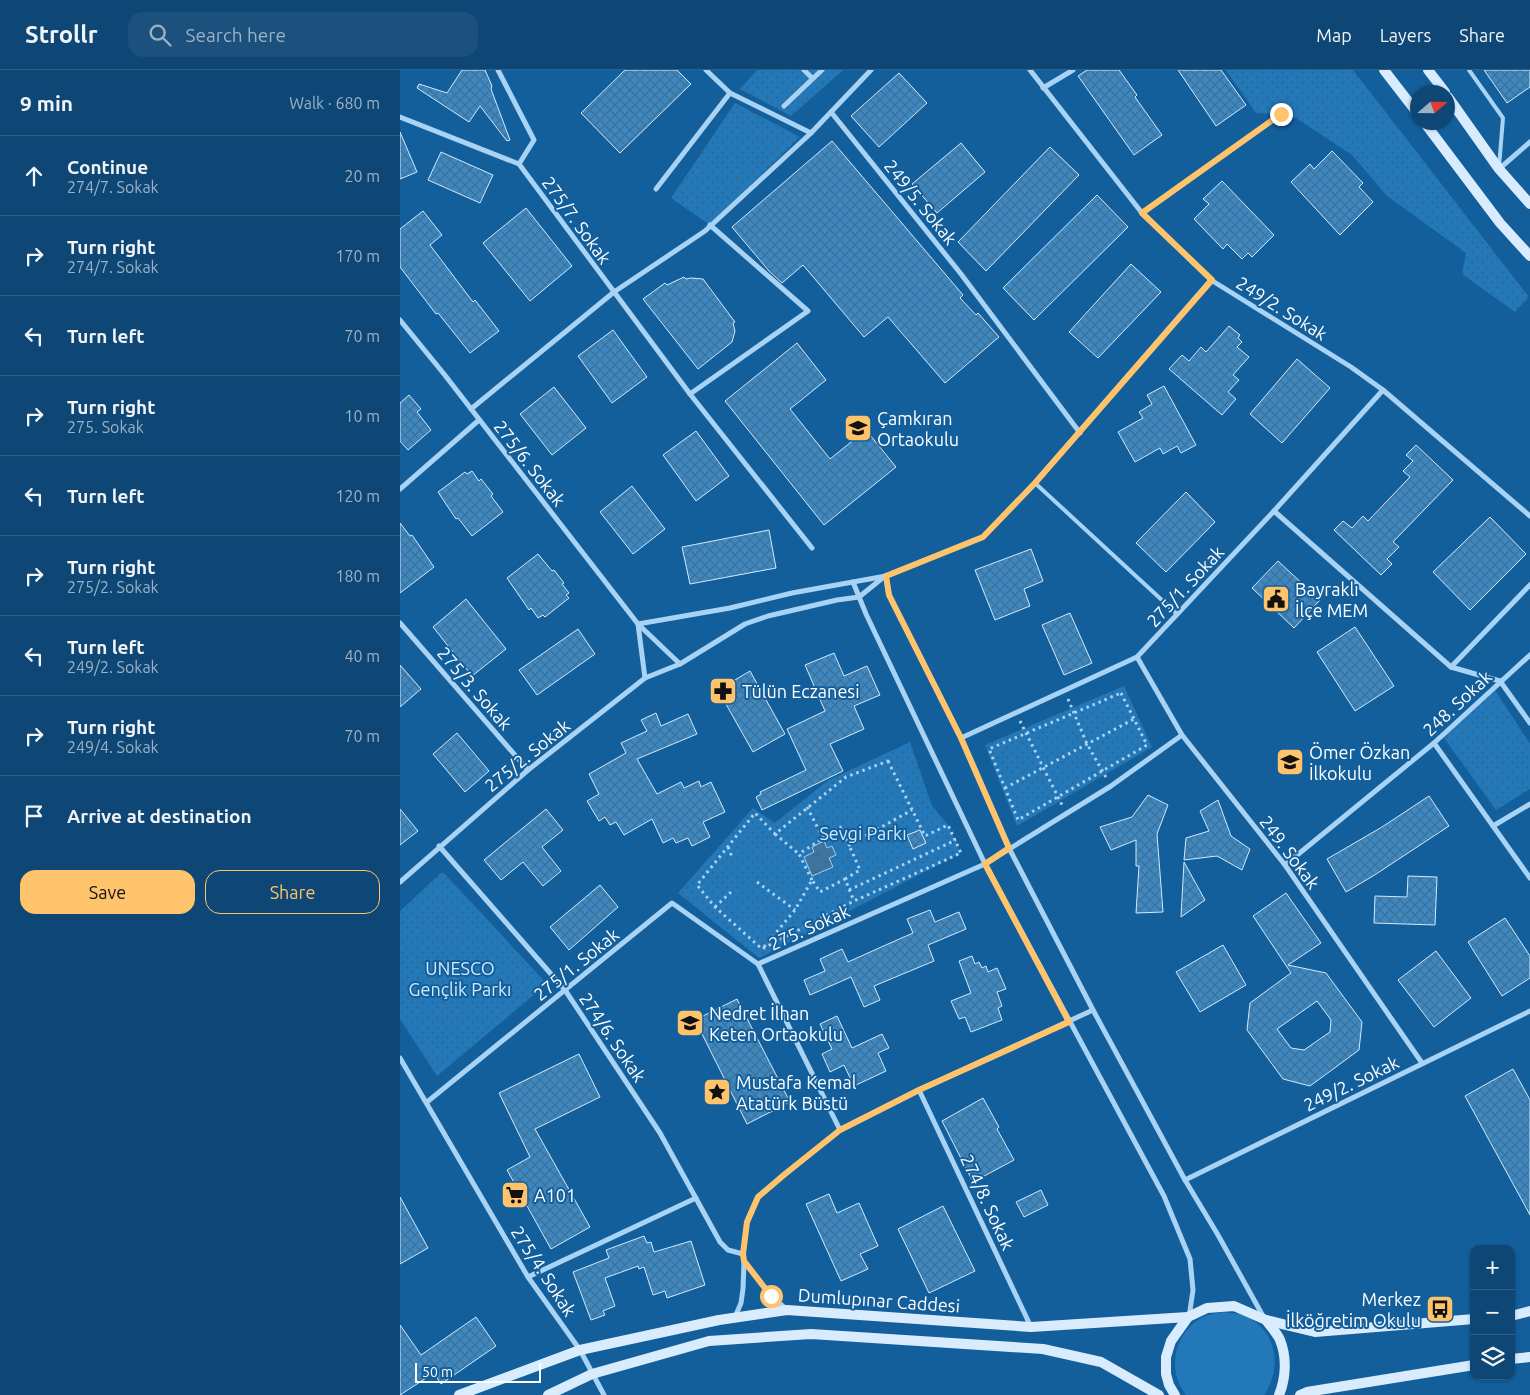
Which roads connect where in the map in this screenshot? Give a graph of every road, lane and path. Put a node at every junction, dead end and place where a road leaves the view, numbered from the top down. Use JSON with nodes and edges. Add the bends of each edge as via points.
{"nodes":[{"id":1,"x":498,"y":70,"type":"edge"},
{"id":2,"x":706,"y":70,"type":"edge"},
{"id":3,"x":804,"y":70,"type":"edge"},
{"id":4,"x":822,"y":70,"type":"edge"},
{"id":5,"x":871,"y":70,"type":"edge"},
{"id":6,"x":1030,"y":70,"type":"edge"},
{"id":7,"x":1072,"y":70,"type":"edge"},
{"id":8,"x":1384,"y":70,"type":"edge"},
{"id":9,"x":1428,"y":70,"type":"edge"},
{"id":10,"x":1470,"y":70,"type":"edge"},
{"id":11,"x":828,"y":75,"type":"dead end"},
{"id":12,"x":812,"y":78,"type":"junction"},
{"id":13,"x":1440,"y":85,"type":"edge"},
{"id":14,"x":1043,"y":88,"type":"junction"},
{"id":15,"x":730,"y":93,"type":"junction"},
{"id":16,"x":1410,"y":104,"type":"edge"},
{"id":17,"x":784,"y":106,"type":"dead end"},
{"id":18,"x":1455,"y":107,"type":"edge"},
{"id":19,"x":831,"y":112,"type":"junction"},
{"id":20,"x":1281,"y":114,"type":"dead end"},
{"id":21,"x":400,"y":117,"type":"edge"},
{"id":22,"x":1430,"y":130,"type":"edge"},
{"id":23,"x":811,"y":133,"type":"junction"},
{"id":24,"x":1530,"y":142,"type":"edge"},
{"id":25,"x":519,"y":164,"type":"junction"},
{"id":26,"x":1499,"y":169,"type":"junction"},
{"id":27,"x":656,"y":189,"type":"dead end"},
{"id":28,"x":1530,"y":204,"type":"edge"},
{"id":29,"x":1142,"y":213,"type":"junction"},
{"id":30,"x":710,"y":226,"type":"junction"},
{"id":31,"x":1530,"y":256,"type":"edge"},
{"id":32,"x":1212,"y":280,"type":"junction"},
{"id":33,"x":614,"y":292,"type":"junction"},
{"id":34,"x":400,"y":320,"type":"edge"},
{"id":35,"x":1383,"y":390,"type":"junction"},
{"id":36,"x":690,"y":394,"type":"junction"},
{"id":37,"x":471,"y":409,"type":"junction"},
{"id":38,"x":479,"y":420,"type":"junction"},
{"id":39,"x":1080,"y":432,"type":"junction"},
{"id":40,"x":1035,"y":483,"type":"junction"},
{"id":41,"x":400,"y":489,"type":"edge"},
{"id":42,"x":1274,"y":511,"type":"junction"},
{"id":43,"x":1530,"y":516,"type":"edge"},
{"id":44,"x":812,"y":548,"type":"dead end"},
{"id":45,"x":886,"y":576,"type":"junction"},
{"id":46,"x":854,"y":582,"type":"junction"},
{"id":47,"x":1530,"y":585,"type":"edge"},
{"id":48,"x":859,"y":597,"type":"junction"},
{"id":49,"x":1177,"y":614,"type":"junction"},
{"id":50,"x":400,"y":623,"type":"edge"},
{"id":51,"x":638,"y":624,"type":"junction"},
{"id":52,"x":1530,"y":655,"type":"edge"},
{"id":53,"x":1137,"y":657,"type":"junction"},
{"id":54,"x":680,"y":664,"type":"junction"},
{"id":55,"x":1451,"y":667,"type":"junction"},
{"id":56,"x":645,"y":678,"type":"junction"},
{"id":57,"x":1500,"y":681,"type":"junction"},
{"id":58,"x":1066,"y":691,"type":"junction"},
{"id":59,"x":1017,"y":713,"type":"junction"},
{"id":60,"x":1073,"y":713,"type":"junction"},
{"id":61,"x":1134,"y":719,"type":"junction"},
{"id":62,"x":1530,"y":723,"type":"edge"},
{"id":63,"x":1025,"y":733,"type":"junction"},
{"id":64,"x":1182,"y":735,"type":"junction"},
{"id":65,"x":961,"y":738,"type":"junction"},
{"id":66,"x":1087,"y":744,"type":"junction"},
{"id":67,"x":1434,"y":744,"type":"junction"},
{"id":68,"x":1043,"y":768,"type":"junction"},
{"id":69,"x":528,"y":770,"type":"junction"},
{"id":70,"x":1103,"y":771,"type":"junction"},
{"id":71,"x":1111,"y":786,"type":"junction"},
{"id":72,"x":1005,"y":788,"type":"junction"},
{"id":73,"x":1058,"y":797,"type":"junction"},
{"id":74,"x":1530,"y":804,"type":"edge"},
{"id":75,"x":808,"y":807,"type":"junction"},
{"id":76,"x":912,"y":810,"type":"junction"},
{"id":77,"x":1066,"y":814,"type":"junction"},
{"id":78,"x":1493,"y":826,"type":"junction"},
{"id":79,"x":775,"y":834,"type":"junction"},
{"id":80,"x":823,"y":838,"type":"junction"},
{"id":81,"x":956,"y":840,"type":"junction"},
{"id":82,"x":848,"y":845,"type":"junction"},
{"id":83,"x":439,"y":846,"type":"junction"},
{"id":84,"x":728,"y":847,"type":"junction"},
{"id":85,"x":1009,"y":848,"type":"junction"},
{"id":86,"x":799,"y":854,"type":"junction"},
{"id":87,"x":733,"y":859,"type":"dead end"},
{"id":88,"x":985,"y":864,"type":"junction"},
{"id":89,"x":1285,"y":865,"type":"junction"},
{"id":90,"x":1530,"y":878,"type":"edge"},
{"id":91,"x":845,"y":879,"type":"junction"},
{"id":92,"x":812,"y":880,"type":"junction"},
{"id":93,"x":400,"y":882,"type":"edge"},
{"id":94,"x":757,"y":882,"type":"dead end"},
{"id":95,"x":849,"y":890,"type":"junction"},
{"id":96,"x":730,"y":892,"type":"dead end"},
{"id":97,"x":854,"y":901,"type":"junction"},
{"id":98,"x":715,"y":907,"type":"junction"},
{"id":99,"x":794,"y":910,"type":"junction"},
{"id":100,"x":762,"y":949,"type":"junction"},
{"id":101,"x":767,"y":960,"type":"junction"},
{"id":102,"x":758,"y":964,"type":"junction"},
{"id":103,"x":565,"y":990,"type":"junction"},
{"id":104,"x":1093,"y":1010,"type":"junction"},
{"id":105,"x":1530,"y":1011,"type":"edge"},
{"id":106,"x":1069,"y":1022,"type":"junction"},
{"id":107,"x":400,"y":1058,"type":"edge"},
{"id":108,"x":1422,"y":1063,"type":"junction"},
{"id":109,"x":919,"y":1090,"type":"junction"},
{"id":110,"x":427,"y":1102,"type":"junction"},
{"id":111,"x":840,"y":1130,"type":"junction"},
{"id":112,"x":1185,"y":1180,"type":"junction"},
{"id":113,"x":696,"y":1198,"type":"junction"},
{"id":114,"x":743,"y":1254,"type":"junction"},
{"id":115,"x":744,"y":1261,"type":"junction"},
{"id":116,"x":528,"y":1277,"type":"junction"},
{"id":117,"x":787,"y":1310,"type":"junction"},
{"id":118,"x":1530,"y":1311,"type":"edge"},
{"id":119,"x":1515,"y":1315,"type":"edge"},
{"id":120,"x":1188,"y":1317,"type":"junction"},
{"id":121,"x":734,"y":1318,"type":"junction"},
{"id":122,"x":1265,"y":1319,"type":"junction"},
{"id":123,"x":1470,"y":1319,"type":"edge"},
{"id":124,"x":1031,"y":1327,"type":"junction"},
{"id":125,"x":580,"y":1350,"type":"junction"},
{"id":126,"x":1530,"y":1356,"type":"edge"},
{"id":127,"x":1515,"y":1358,"type":"edge"},
{"id":128,"x":1470,"y":1366,"type":"edge"},
{"id":129,"x":592,"y":1374,"type":"junction"},
{"id":130,"x":459,"y":1395,"type":"edge"},
{"id":131,"x":548,"y":1395,"type":"edge"},
{"id":132,"x":604,"y":1395,"type":"edge"},
{"id":133,"x":1159,"y":1395,"type":"edge"},
{"id":134,"x":1174,"y":1395,"type":"edge"},
{"id":135,"x":1279,"y":1395,"type":"edge"},
{"id":136,"x":1300,"y":1395,"type":"edge"}],
"edges":[{"from":1,"to":25,"type":"street","via":[[534,140]]},
{"from":2,"to":15,"type":"street"},
{"from":3,"to":12,"type":"street"},
{"from":4,"to":11,"type":"street"},
{"from":4,"to":12,"type":"street"},
{"from":5,"to":19,"type":"street"},
{"from":6,"to":14,"type":"street","name":"249/2. Sokak"},
{"from":7,"to":14,"type":"street"},
{"from":8,"to":16,"type":"main road"},
{"from":9,"to":13,"type":"main road"},
{"from":10,"to":26,"type":"lane","via":[[1503,118]]},
{"from":12,"to":17,"type":"street"},
{"from":14,"to":29,"type":"street","name":"249/2. Sokak"},
{"from":15,"to":23,"type":"street"},
{"from":15,"to":27,"type":"street"},
{"from":18,"to":26,"type":"main road"},
{"from":19,"to":23,"type":"street"},
{"from":19,"to":39,"type":"street","name":"249/5. Sokak","via":[[961,274]]},
{"from":20,"to":29,"type":"street"},
{"from":21,"to":25,"type":"street"},
{"from":22,"to":31,"type":"main road","via":[[1500,223]]},
{"from":23,"to":30,"type":"street"},
{"from":24,"to":26,"type":"street"},
{"from":25,"to":33,"type":"street","name":"275/7. Sokak"},
{"from":26,"to":28,"type":"main road"},
{"from":29,"to":32,"type":"street","name":"249/2. Sokak"},
{"from":30,"to":33,"type":"street"},
{"from":30,"to":36,"type":"street","via":[[808,311]]},
{"from":32,"to":35,"type":"street","name":"249/2. Sokak"},
{"from":32,"to":39,"type":"street","name":"275/2. Sokak"},
{"from":33,"to":36,"type":"street","name":"275/7. Sokak"},
{"from":33,"to":37,"type":"street"},
{"from":34,"to":37,"type":"street","name":"275/6. Sokak"},
{"from":35,"to":42,"type":"street","name":"275/1. Sokak"},
{"from":35,"to":43,"type":"street","name":"249/2. Sokak"},
{"from":36,"to":44,"type":"street","name":"275/7. Sokak"},
{"from":37,"to":38,"type":"street","name":"275/6. Sokak"},
{"from":38,"to":41,"type":"street"},
{"from":38,"to":51,"type":"street","name":"275/6. Sokak"},
{"from":39,"to":40,"type":"street","name":"275/2. Sokak"},
{"from":40,"to":45,"type":"street","name":"275/2. Sokak","via":[[983,537]]},
{"from":40,"to":49,"type":"lane"},
{"from":42,"to":49,"type":"street","name":"275/1. Sokak"},
{"from":42,"to":55,"type":"street"},
{"from":45,"to":46,"type":"street","name":"275/2. Sokak"},
{"from":45,"to":48,"type":"street","name":"275/2. Sokak"},
{"from":45,"to":65,"type":"street","via":[[889,595]]},
{"from":46,"to":48,"type":"street"},
{"from":46,"to":51,"type":"street","name":"275/2. Sokak"},
{"from":47,"to":55,"type":"street","name":"248. Sokak"},
{"from":48,"to":54,"type":"street","name":"275/2. Sokak","via":[[760,618]]},
{"from":48,"to":88,"type":"street"},
{"from":49,"to":53,"type":"street","name":"275/1. Sokak"},
{"from":50,"to":69,"type":"street","name":"275/3. Sokak"},
{"from":51,"to":54,"type":"street"},
{"from":51,"to":56,"type":"street"},
{"from":52,"to":57,"type":"street","name":"248. Sokak"},
{"from":53,"to":58,"type":"street","name":"275/1. Sokak"},
{"from":53,"to":64,"type":"street","name":"249. Sokak"},
{"from":54,"to":56,"type":"street","name":"275/2. Sokak"},
{"from":55,"to":57,"type":"street"},
{"from":56,"to":69,"type":"street","name":"275/2. Sokak"},
{"from":57,"to":62,"type":"street"},
{"from":57,"to":67,"type":"street","name":"248. Sokak"},
{"from":58,"to":59,"type":"street","name":"275/1. Sokak"},
{"from":58,"to":60,"type":"path"},
{"from":59,"to":63,"type":"path"},
{"from":59,"to":65,"type":"street","name":"275/1. Sokak"},
{"from":60,"to":61,"type":"path","via":[[1122,693]]},
{"from":60,"to":63,"type":"path"},
{"from":60,"to":66,"type":"path"},
{"from":61,"to":66,"type":"path"},
{"from":61,"to":70,"type":"path","via":[[1147,745]]},
{"from":63,"to":68,"type":"path"},
{"from":63,"to":72,"type":"path","via":[[989,748]]},
{"from":64,"to":71,"type":"street","name":"275. Sokak"},
{"from":64,"to":89,"type":"street","name":"249. Sokak"},
{"from":65,"to":85,"type":"street"},
{"from":66,"to":68,"type":"path"},
{"from":66,"to":70,"type":"path"},
{"from":67,"to":78,"type":"street"},
{"from":67,"to":89,"type":"street","name":"248. Sokak"},
{"from":68,"to":72,"type":"path"},
{"from":68,"to":73,"type":"path"},
{"from":69,"to":83,"type":"street","name":"275/2. Sokak"},
{"from":70,"to":71,"type":"path"},
{"from":70,"to":73,"type":"path"},
{"from":71,"to":77,"type":"street","name":"275. Sokak"},
{"from":72,"to":73,"type":"path","via":[[1018,820]]},
{"from":73,"to":77,"type":"path"},
{"from":74,"to":78,"type":"street"},
{"from":75,"to":76,"type":"path","via":[[846,777],[888,761]]},
{"from":75,"to":79,"type":"path"},
{"from":75,"to":80,"type":"path"},
{"from":76,"to":81,"type":"path","via":[[925,836],[948,825]]},
{"from":76,"to":82,"type":"path"},
{"from":77,"to":85,"type":"street","name":"275. Sokak"},
{"from":78,"to":90,"type":"street"},
{"from":79,"to":84,"type":"path","via":[[755,813]]},
{"from":79,"to":86,"type":"path"},
{"from":80,"to":82,"type":"path","via":[[840,826]]},
{"from":80,"to":86,"type":"path"},
{"from":81,"to":95,"type":"path"},
{"from":81,"to":97,"type":"path","via":[[961,853]]},
{"from":82,"to":91,"type":"path","via":[[860,870]]},
{"from":83,"to":93,"type":"street","name":"275/2. Sokak"},
{"from":83,"to":103,"type":"street","name":"274/6. Sokak"},
{"from":84,"to":87,"type":"path"},
{"from":84,"to":98,"type":"path","via":[[697,885]]},
{"from":85,"to":88,"type":"street","name":"275. Sokak"},
{"from":85,"to":104,"type":"street"},
{"from":86,"to":92,"type":"path"},
{"from":88,"to":101,"type":"street","name":"275. Sokak"},
{"from":88,"to":106,"type":"street"},
{"from":89,"to":108,"type":"street","name":"249. Sokak"},
{"from":91,"to":92,"type":"path","via":[[820,892]]},
{"from":91,"to":95,"type":"path"},
{"from":92,"to":99,"type":"path"},
{"from":94,"to":99,"type":"path"},
{"from":95,"to":97,"type":"path"},
{"from":96,"to":98,"type":"path"},
{"from":97,"to":100,"type":"path"},
{"from":98,"to":100,"type":"path"},
{"from":99,"to":100,"type":"path"},
{"from":100,"to":101,"type":"path"},
{"from":101,"to":102,"type":"street","name":"275. Sokak"},
{"from":102,"to":103,"type":"street","name":"275/1. Sokak","via":[[672,903]]},
{"from":102,"to":111,"type":"street","name":"275. Sokak"},
{"from":103,"to":110,"type":"street","name":"275/1. Sokak"},
{"from":103,"to":113,"type":"street","name":"274/6. Sokak","via":[[660,1133]]},
{"from":104,"to":106,"type":"street"},
{"from":104,"to":112,"type":"street"},
{"from":105,"to":108,"type":"street","name":"249/2. Sokak"},
{"from":106,"to":109,"type":"street"},
{"from":106,"to":120,"type":"street","via":[[1172,1214],[1190,1259],[1193,1290]]},
{"from":107,"to":110,"type":"street","name":"275/4. Sokak"},
{"from":108,"to":112,"type":"street","name":"249/2. Sokak"},
{"from":109,"to":111,"type":"street"},
{"from":109,"to":124,"type":"street","name":"274/8. Sokak"},
{"from":110,"to":116,"type":"street","name":"275/4. Sokak"},
{"from":111,"to":114,"type":"street","via":[[758,1197],[747,1222]]},
{"from":112,"to":122,"type":"street"},
{"from":113,"to":114,"type":"street","name":"274/6. Sokak","via":[[720,1242],[728,1250]]},
{"from":113,"to":116,"type":"street"},
{"from":114,"to":115,"type":"street"},
{"from":115,"to":117,"type":"street","via":[[771,1296]]},
{"from":115,"to":121,"type":"street","via":[[742,1303]]},
{"from":116,"to":125,"type":"street","name":"275/4. Sokak"},
{"from":117,"to":121,"type":"main road","name":"Dumlupınar Caddesi"},
{"from":117,"to":124,"type":"main road","name":"Dumlupınar Caddesi"},
{"from":118,"to":119,"type":"main road"},
{"from":120,"to":122,"type":"main road","via":[[1206,1308],[1234,1306]]},
{"from":120,"to":124,"type":"main road","name":"Dumlupınar Caddesi"},
{"from":120,"to":134,"type":"main road","via":[[1171,1340],[1166,1357],[1166,1374]]},
{"from":121,"to":125,"type":"main road","name":"Dumlupınar Caddesi"},
{"from":122,"to":123,"type":"main road","via":[[1315,1332]]},
{"from":122,"to":135,"type":"main road","via":[[1279,1339],[1286,1364]]},
{"from":125,"to":129,"type":"street","name":"275/4. Sokak"},
{"from":125,"to":130,"type":"main road","name":"Dumlupınar Caddesi"},
{"from":126,"to":127,"type":"main road"},
{"from":128,"to":136,"type":"main road"},
{"from":129,"to":131,"type":"main road"},
{"from":129,"to":132,"type":"street","name":"275/4. Sokak"},
{"from":129,"to":133,"type":"main road","via":[[709,1341],[811,1334],[1043,1349],[1101,1362]]}]}
